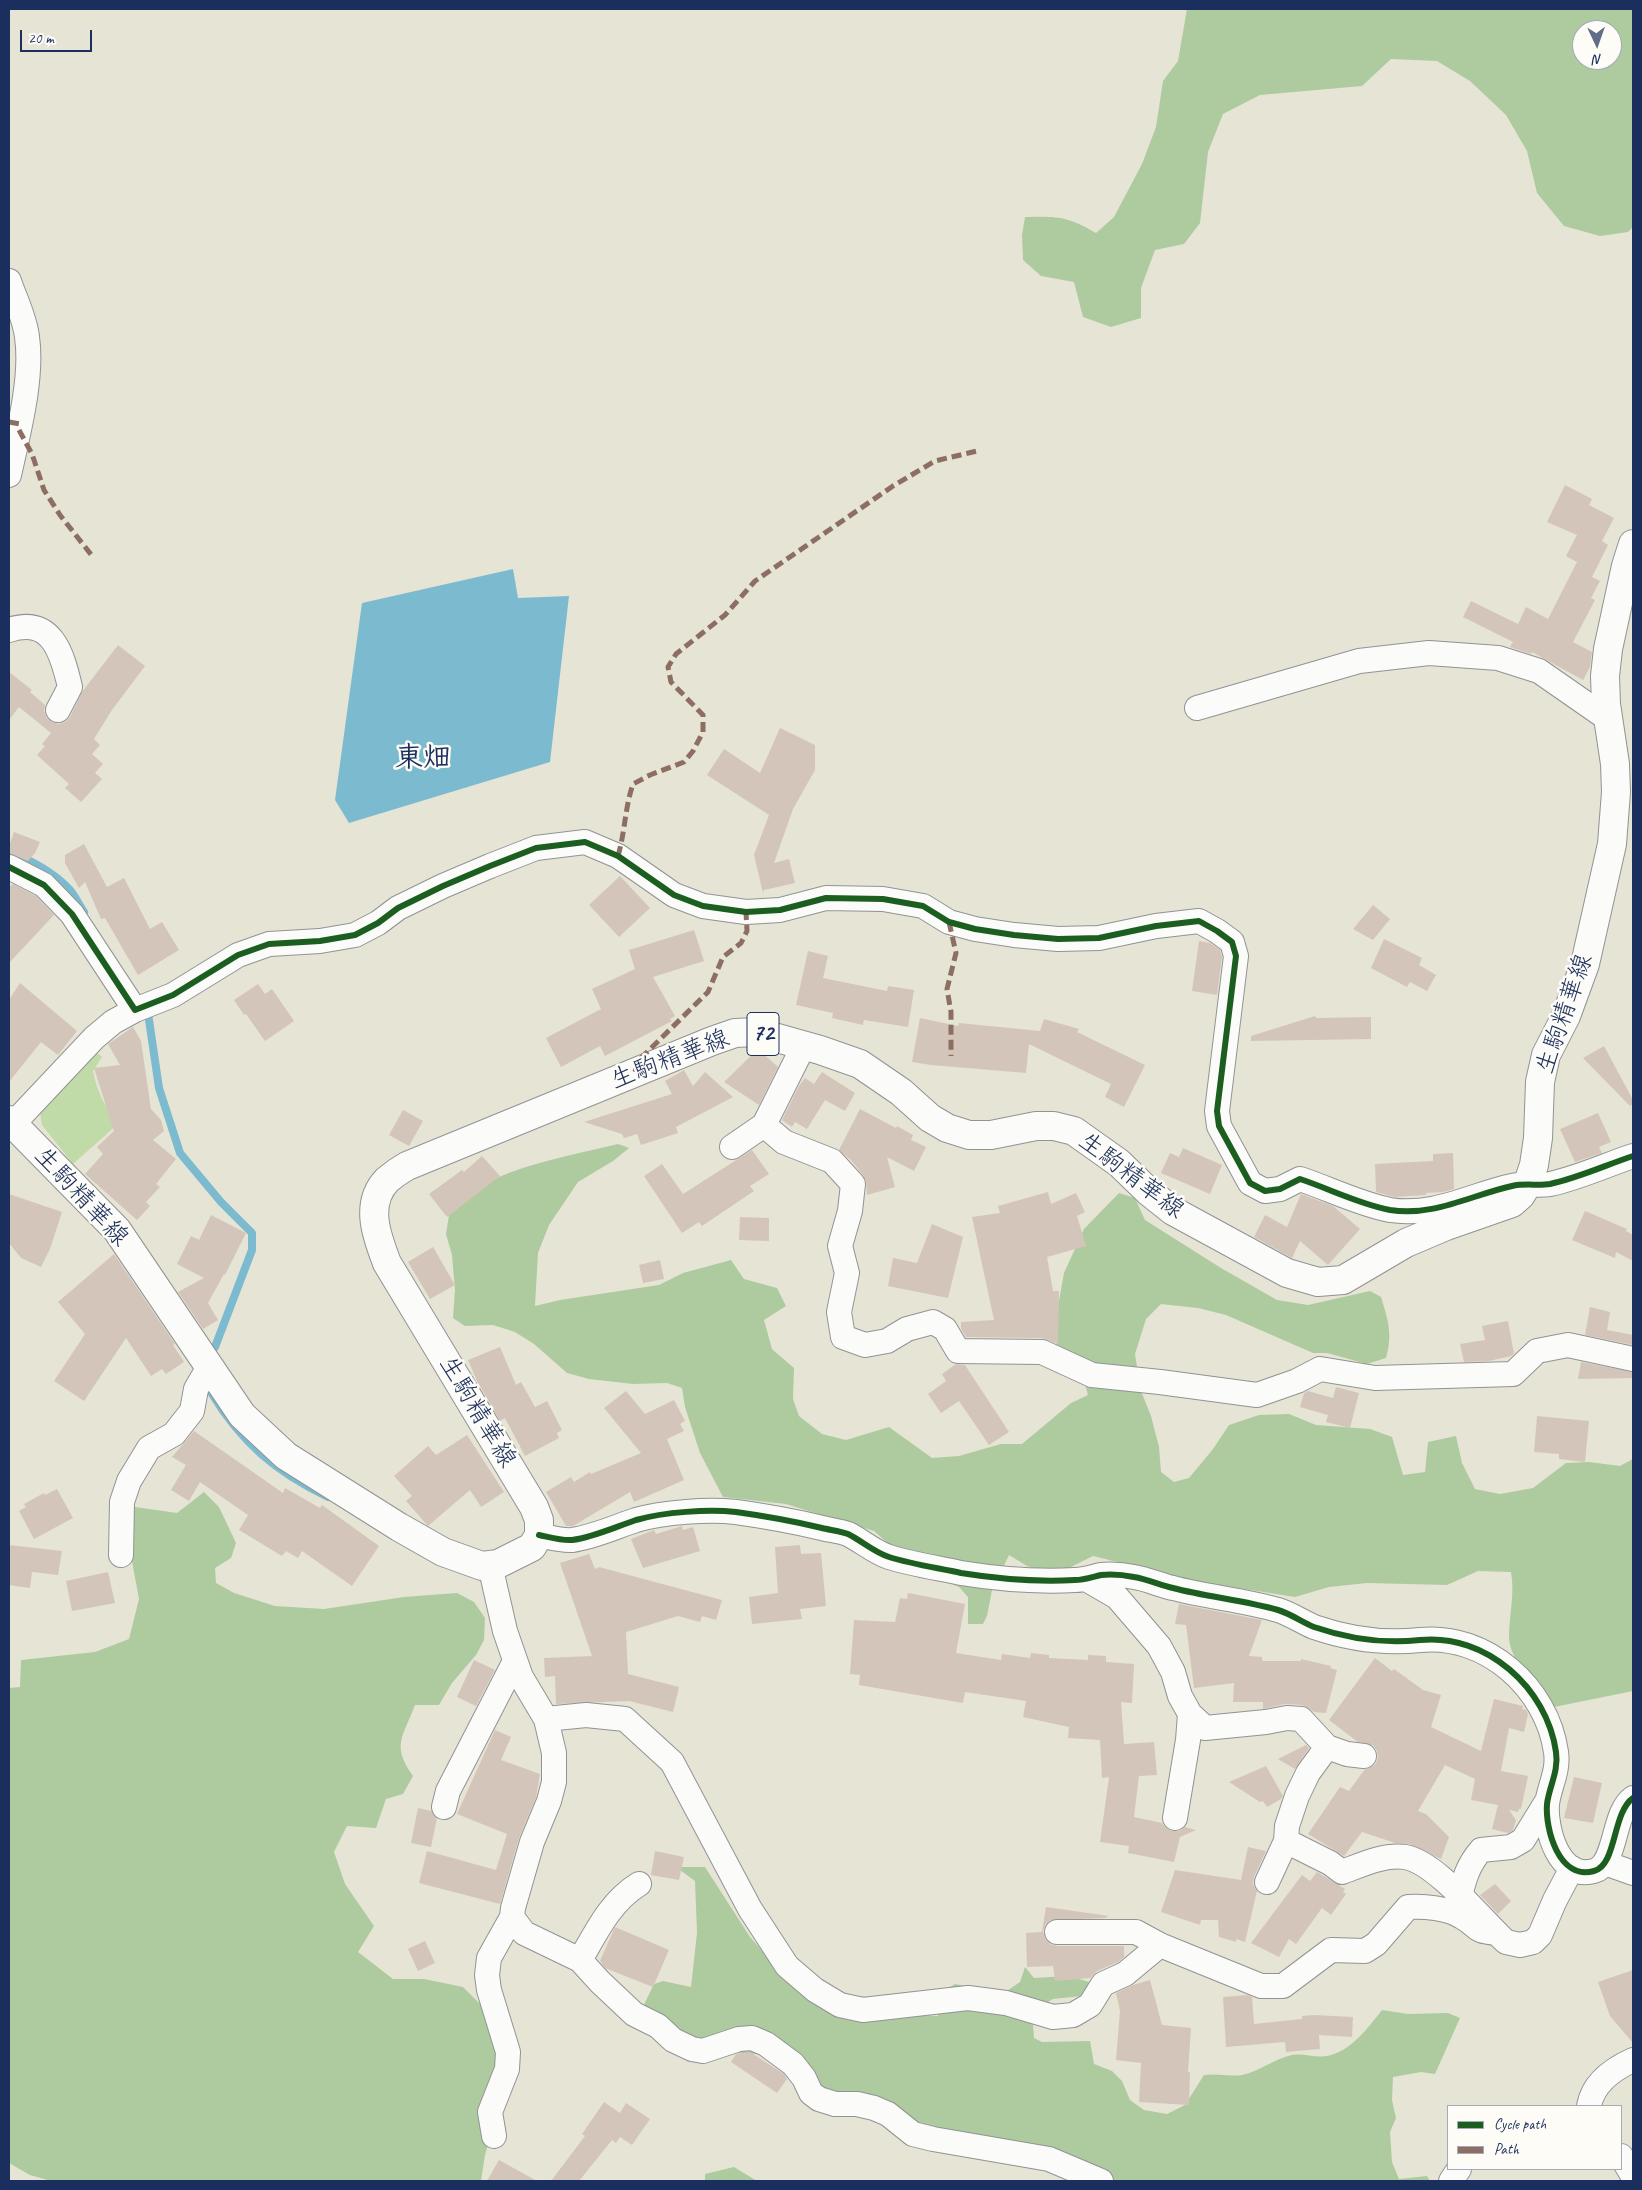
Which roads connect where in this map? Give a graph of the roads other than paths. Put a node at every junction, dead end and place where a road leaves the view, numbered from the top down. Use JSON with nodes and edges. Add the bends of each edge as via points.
{"nodes":[{"id":1,"x":9,"y":281,"type":"edge"},
{"id":2,"x":9,"y":475,"type":"edge"},
{"id":3,"x":1633,"y":544,"type":"edge"},
{"id":4,"x":9,"y":630,"type":"edge"},
{"id":5,"x":1197,"y":708,"type":"dead end"},
{"id":6,"x":58,"y":710,"type":"dead end"},
{"id":7,"x":1608,"y":719,"type":"junction"},
{"id":8,"x":9,"y":867,"type":"edge"},
{"id":9,"x":135,"y":1010,"type":"junction"},
{"id":10,"x":804,"y":1045,"type":"junction"},
{"id":11,"x":11,"y":1122,"type":"edge"},
{"id":12,"x":764,"y":1125,"type":"junction"},
{"id":13,"x":732,"y":1147,"type":"dead end"},
{"id":14,"x":1633,"y":1156,"type":"edge"},
{"id":15,"x":1528,"y":1183,"type":"junction"},
{"id":16,"x":1633,"y":1359,"type":"edge"},
{"id":17,"x":210,"y":1365,"type":"junction"},
{"id":18,"x":539,"y":1535,"type":"junction"},
{"id":19,"x":121,"y":1555,"type":"dead end"},
{"id":20,"x":490,"y":1565,"type":"junction"},
{"id":21,"x":1086,"y":1579,"type":"junction"},
{"id":22,"x":515,"y":1661,"type":"junction"},
{"id":23,"x":1190,"y":1714,"type":"junction"},
{"id":24,"x":546,"y":1719,"type":"junction"},
{"id":25,"x":1328,"y":1747,"type":"junction"},
{"id":26,"x":1364,"y":1756,"type":"dead end"},
{"id":27,"x":1633,"y":1798,"type":"edge"},
{"id":28,"x":1547,"y":1801,"type":"junction"},
{"id":29,"x":444,"y":1807,"type":"dead end"},
{"id":30,"x":1175,"y":1818,"type":"dead end"},
{"id":31,"x":1286,"y":1841,"type":"junction"},
{"id":32,"x":1605,"y":1863,"type":"junction"},
{"id":33,"x":1572,"y":1868,"type":"junction"},
{"id":34,"x":1633,"y":1874,"type":"edge"},
{"id":35,"x":1267,"y":1882,"type":"dead end"},
{"id":36,"x":640,"y":1884,"type":"dead end"},
{"id":37,"x":1460,"y":1897,"type":"junction"},
{"id":38,"x":512,"y":1917,"type":"junction"},
{"id":39,"x":1057,"y":1932,"type":"dead end"},
{"id":40,"x":1497,"y":1933,"type":"junction"},
{"id":41,"x":1160,"y":1945,"type":"junction"},
{"id":42,"x":580,"y":1960,"type":"junction"},
{"id":43,"x":1633,"y":2060,"type":"edge"},
{"id":44,"x":1590,"y":2105,"type":"edge"},
{"id":45,"x":494,"y":2136,"type":"dead end"},
{"id":46,"x":1622,"y":2158,"type":"edge"},
{"id":47,"x":1457,"y":2170,"type":"edge"},
{"id":48,"x":1633,"y":2176,"type":"edge"},
{"id":49,"x":1102,"y":2181,"type":"edge"},
{"id":50,"x":1451,"y":2181,"type":"edge"}],
"edges":[{"from":1,"to":2,"type":"street","via":[[27,335],[29,360]]},
{"from":3,"to":7,"type":"main road","name":"生駒精華線","number":"72","via":[[1608,649],[1605,676]]},
{"from":4,"to":6,"type":"street","via":[[34,627],[48,634],[63,658],[70,687]]},
{"from":5,"to":7,"type":"street","via":[[1359,661],[1430,653],[1498,658],[1539,671]]},
{"from":7,"to":15,"type":"main road","name":"生駒精華線","number":"72","via":[[1616,792],[1612,844],[1584,964],[1566,1016],[1546,1055],[1540,1082],[1535,1156]]},
{"from":8,"to":9,"type":"street","via":[[44,885],[72,914]]},
{"from":9,"to":11,"type":"street","via":[[94,1038]]},
{"from":9,"to":15,"type":"street","via":[[173,995],[238,956],[269,944],[355,935],[398,908],[490,866],[536,848],[584,842],[618,856],[674,895],[703,906],[746,912],[780,910],[826,898],[883,899],[923,906],[949,922],[975,929],[1058,939],[1099,938],[1199,921],[1232,942],[1236,956],[1217,1111],[1219,1126],[1250,1183],[1265,1191],[1280,1189],[1300,1179],[1367,1204],[1414,1211],[1435,1209]]},
{"from":10,"to":12,"type":"street"},
{"from":10,"to":15,"type":"main road","name":"生駒精華線","number":"72","via":[[860,1064],[947,1128],[969,1135],[1036,1126],[1074,1131],[1119,1163],[1172,1211],[1287,1273],[1318,1282],[1343,1280],[1406,1243],[1512,1203]]},
{"from":10,"to":18,"type":"main road","name":"生駒精華線","number":"72","via":[[756,1032],[712,1041],[406,1166],[386,1181],[378,1195],[373,1218],[387,1262],[534,1507]]},
{"from":11,"to":17,"type":"main road","name":"生駒精華線","via":[[117,1230]]},
{"from":12,"to":13,"type":"street"},
{"from":12,"to":16,"type":"street","via":[[784,1142],[832,1161],[853,1184],[850,1211],[840,1246],[847,1273],[840,1312],[843,1337],[865,1345],[887,1341],[907,1329],[934,1322],[944,1329],[958,1351],[1042,1352],[1092,1375],[1257,1395],[1320,1369],[1375,1378],[1513,1374],[1537,1351],[1568,1345]]},
{"from":14,"to":15,"type":"street","via":[[1549,1184]]},
{"from":17,"to":19,"type":"street","via":[[196,1389],[192,1411],[174,1434],[150,1448],[129,1481],[122,1502]]},
{"from":17,"to":20,"type":"main road","name":"生駒精華線","via":[[242,1415],[286,1456],[443,1552],[482,1566]]},
{"from":18,"to":20,"type":"main road","name":"生駒精華線","via":[[532,1547],[520,1555]]},
{"from":18,"to":21,"type":"street","via":[[569,1540],[639,1520],[681,1513],[731,1511],[789,1520],[846,1534],[888,1556],[963,1573],[1026,1581]]},
{"from":20,"to":22,"type":"street"},
{"from":21,"to":23,"type":"street","via":[[1117,1597],[1159,1646]]},
{"from":21,"to":28,"type":"street","via":[[1103,1575],[1133,1577],[1279,1610],[1313,1626],[1348,1637],[1379,1642],[1452,1640],[1475,1647],[1500,1661],[1526,1685],[1544,1716],[1554,1739],[1557,1758]]},
{"from":22,"to":24,"type":"street"},
{"from":22,"to":29,"type":"street","via":[[448,1791]]},
{"from":23,"to":25,"type":"street","via":[[1205,1728],[1301,1719]]},
{"from":23,"to":30,"type":"street"},
{"from":24,"to":38,"type":"street","via":[[554,1753],[554,1782],[532,1842]]},
{"from":24,"to":41,"type":"street","via":[[586,1715],[625,1719],[672,1762],[750,1909],[787,1966],[815,1990],[840,2005],[863,2010],[968,1998],[1006,2003],[1053,2017],[1073,2015],[1090,2005],[1103,1984],[1125,1974]]},
{"from":25,"to":26,"type":"street"},
{"from":25,"to":31,"type":"street","via":[[1308,1773],[1297,1796],[1287,1826]]},
{"from":27,"to":32,"type":"street","via":[[1618,1819]]},
{"from":28,"to":33,"type":"street","via":[[1547,1822],[1555,1846],[1564,1863]]},
{"from":28,"to":37,"type":"street","via":[[1523,1840],[1511,1847],[1481,1850],[1472,1860]]},
{"from":31,"to":35,"type":"street"},
{"from":31,"to":37,"type":"street","via":[[1342,1872],[1384,1858],[1405,1857],[1430,1868]]},
{"from":32,"to":33,"type":"street","via":[[1595,1871],[1580,1872]]},
{"from":32,"to":34,"type":"street"},
{"from":33,"to":40,"type":"street","via":[[1540,1935],[1533,1942],[1520,1945],[1506,1942]]},
{"from":36,"to":42,"type":"street","via":[[624,1893],[610,1909]]},
{"from":37,"to":40,"type":"street"},
{"from":38,"to":42,"type":"street","via":[[524,1933]]},
{"from":38,"to":45,"type":"street","via":[[489,1958],[487,1975],[508,2052],[507,2069],[490,2112]]},
{"from":39,"to":41,"type":"street","via":[[1136,1932]]},
{"from":40,"to":41,"type":"street","via":[[1480,1931],[1462,1916],[1426,1906],[1408,1907],[1376,1944],[1365,1951],[1331,1950],[1283,1986],[1261,1986]]},
{"from":42,"to":49,"type":"street","via":[[634,2014],[692,2049],[703,2051],[752,2038],[793,2064],[811,2093],[819,2099],[874,2108],[888,2114],[913,2134],[1049,2159]]},
{"from":43,"to":44,"type":"street","via":[[1602,2080]]},
{"from":46,"to":48,"type":"street"},
{"from":47,"to":50,"type":"street"}]}
